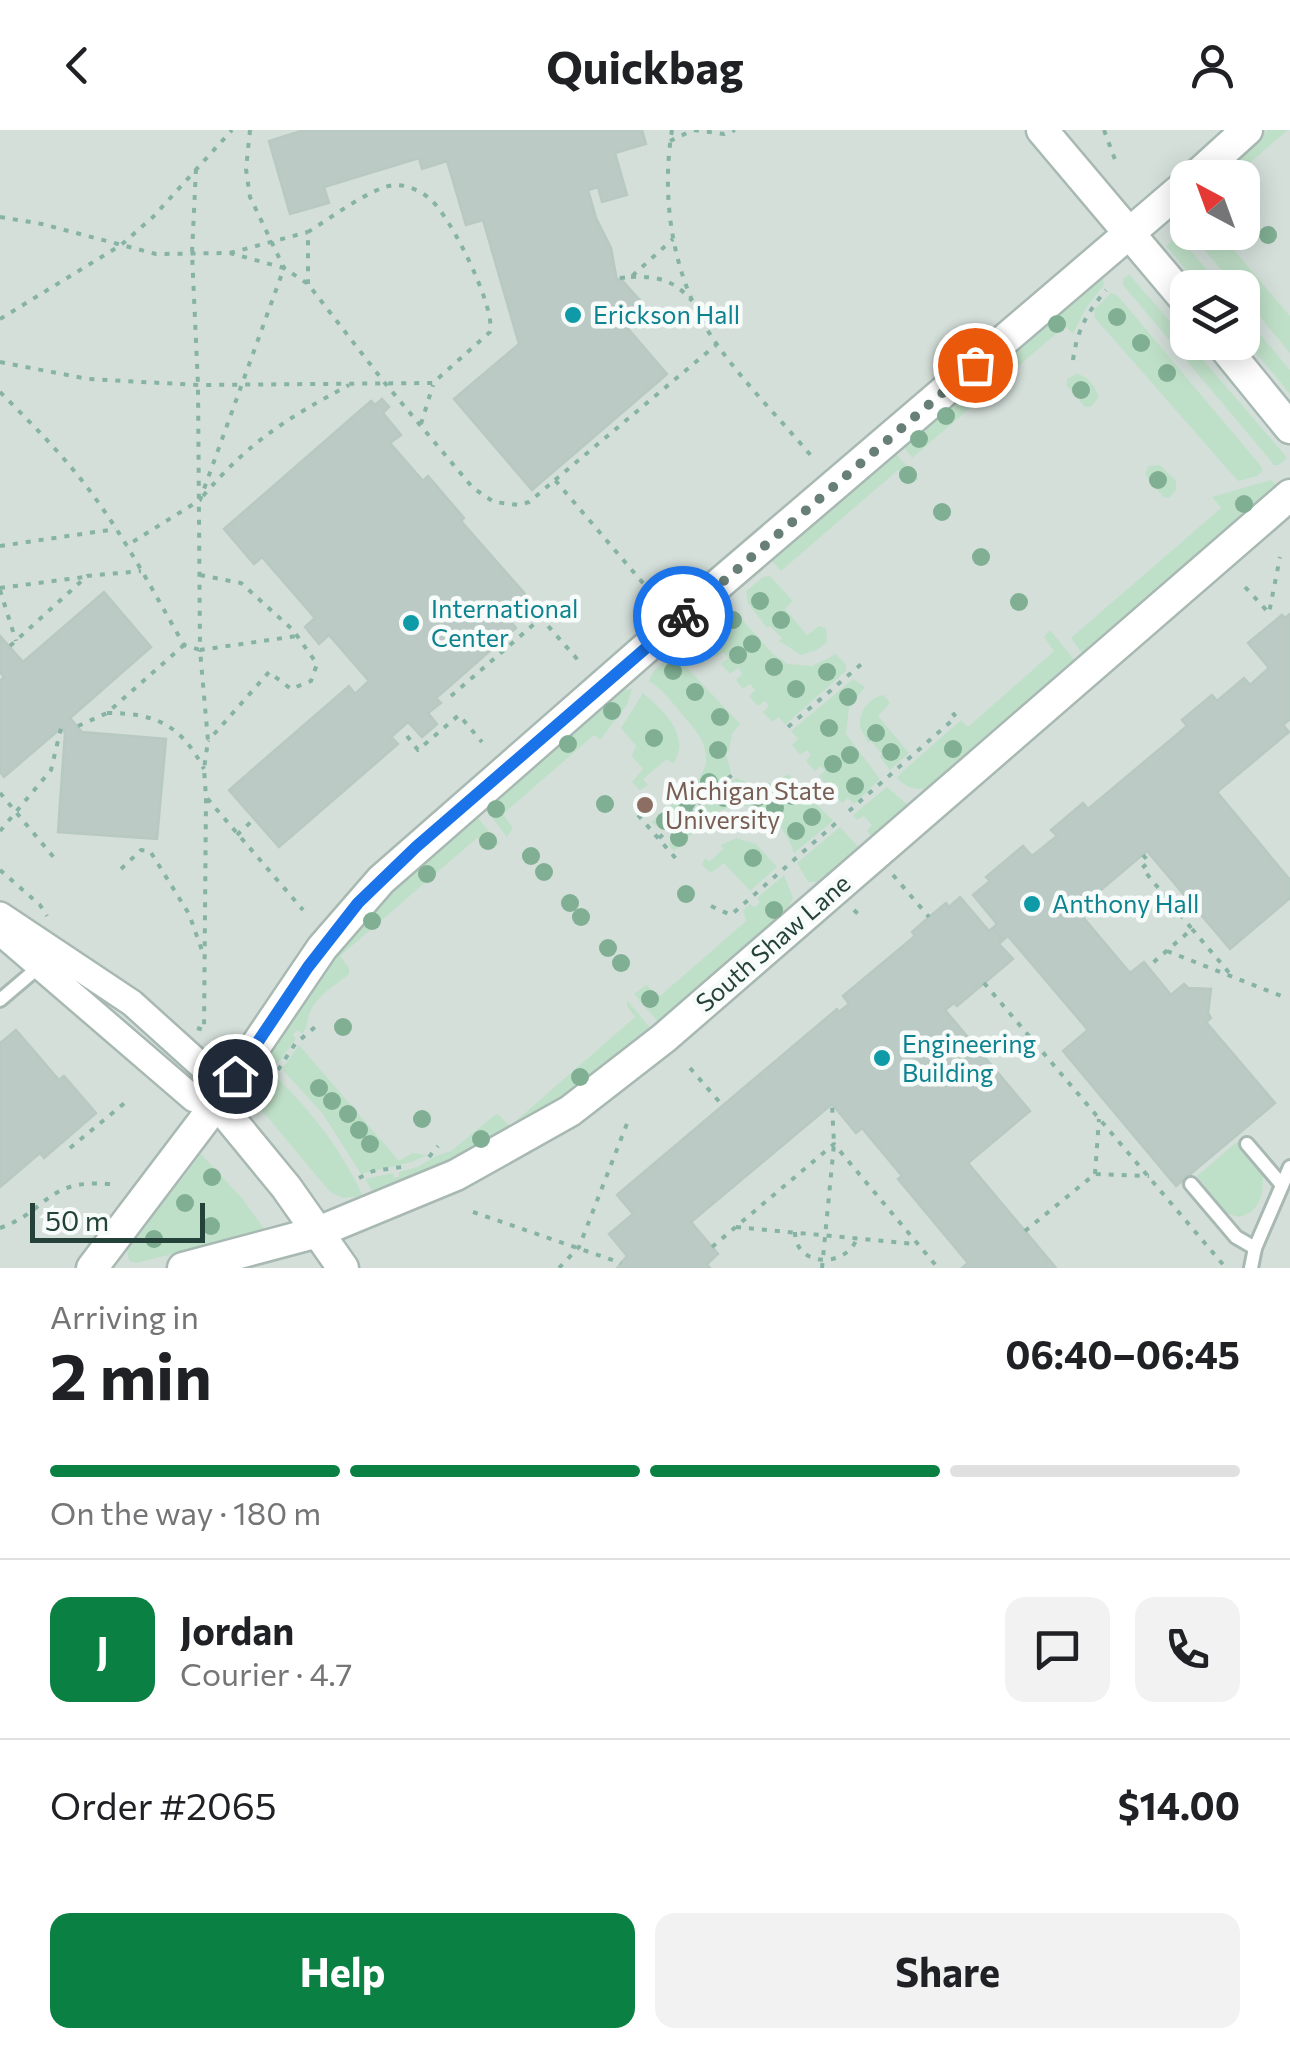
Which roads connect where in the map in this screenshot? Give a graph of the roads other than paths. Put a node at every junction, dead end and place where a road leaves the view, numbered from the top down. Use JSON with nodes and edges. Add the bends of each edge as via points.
{"nodes":[{"id":1,"x":1042,"y":130,"type":"edge"},
{"id":2,"x":1247,"y":130,"type":"edge"},
{"id":3,"x":1214,"y":160,"type":"edge"},
{"id":4,"x":1170,"y":199,"type":"edge"},
{"id":5,"x":1130,"y":233,"type":"junction"},
{"id":6,"x":1170,"y":281,"type":"edge"},
{"id":7,"x":1235,"y":360,"type":"edge"},
{"id":8,"x":1290,"y":428,"type":"edge"},
{"id":9,"x":1290,"y":495,"type":"edge"},
{"id":10,"x":0,"y":915,"type":"edge"},
{"id":11,"x":0,"y":932,"type":"edge"},
{"id":12,"x":40,"y":966,"type":"junction"},
{"id":13,"x":0,"y":1000,"type":"edge"},
{"id":14,"x":217,"y":1103,"type":"junction"},
{"id":15,"x":1246,"y":1144,"type":"dead end"},
{"id":16,"x":1290,"y":1168,"type":"edge"},
{"id":17,"x":1191,"y":1184,"type":"dead end"},
{"id":18,"x":1282,"y":1185,"type":"junction"},
{"id":19,"x":318,"y":1232,"type":"junction"},
{"id":20,"x":1255,"y":1248,"type":"junction"},
{"id":21,"x":92,"y":1268,"type":"edge"},
{"id":22,"x":183,"y":1268,"type":"edge"},
{"id":23,"x":343,"y":1268,"type":"edge"},
{"id":24,"x":1252,"y":1268,"type":"edge"}],
"edges":[{"from":1,"to":5,"type":"street"},
{"from":2,"to":3,"type":"street"},
{"from":4,"to":5,"type":"street"},
{"from":5,"to":6,"type":"street"},
{"from":5,"to":14,"type":"street","via":[[393,869],[322,948]]},
{"from":7,"to":8,"type":"street"},
{"from":9,"to":19,"type":"street","name":"South Shaw Lane","via":[[618,1077],[456,1175]]},
{"from":10,"to":14,"type":"street","via":[[132,1003],[215,1078]]},
{"from":11,"to":12,"type":"street"},
{"from":12,"to":13,"type":"lane"},
{"from":12,"to":14,"type":"street","via":[[194,1098]]},
{"from":14,"to":19,"type":"street"},
{"from":14,"to":21,"type":"street"},
{"from":15,"to":18,"type":"lane"},
{"from":16,"to":18,"type":"lane"},
{"from":17,"to":20,"type":"lane","via":[[1236,1238]]},
{"from":18,"to":20,"type":"lane"},
{"from":19,"to":22,"type":"street","name":"South Shaw Lane"},
{"from":19,"to":23,"type":"street"},
{"from":20,"to":24,"type":"lane"}]}
